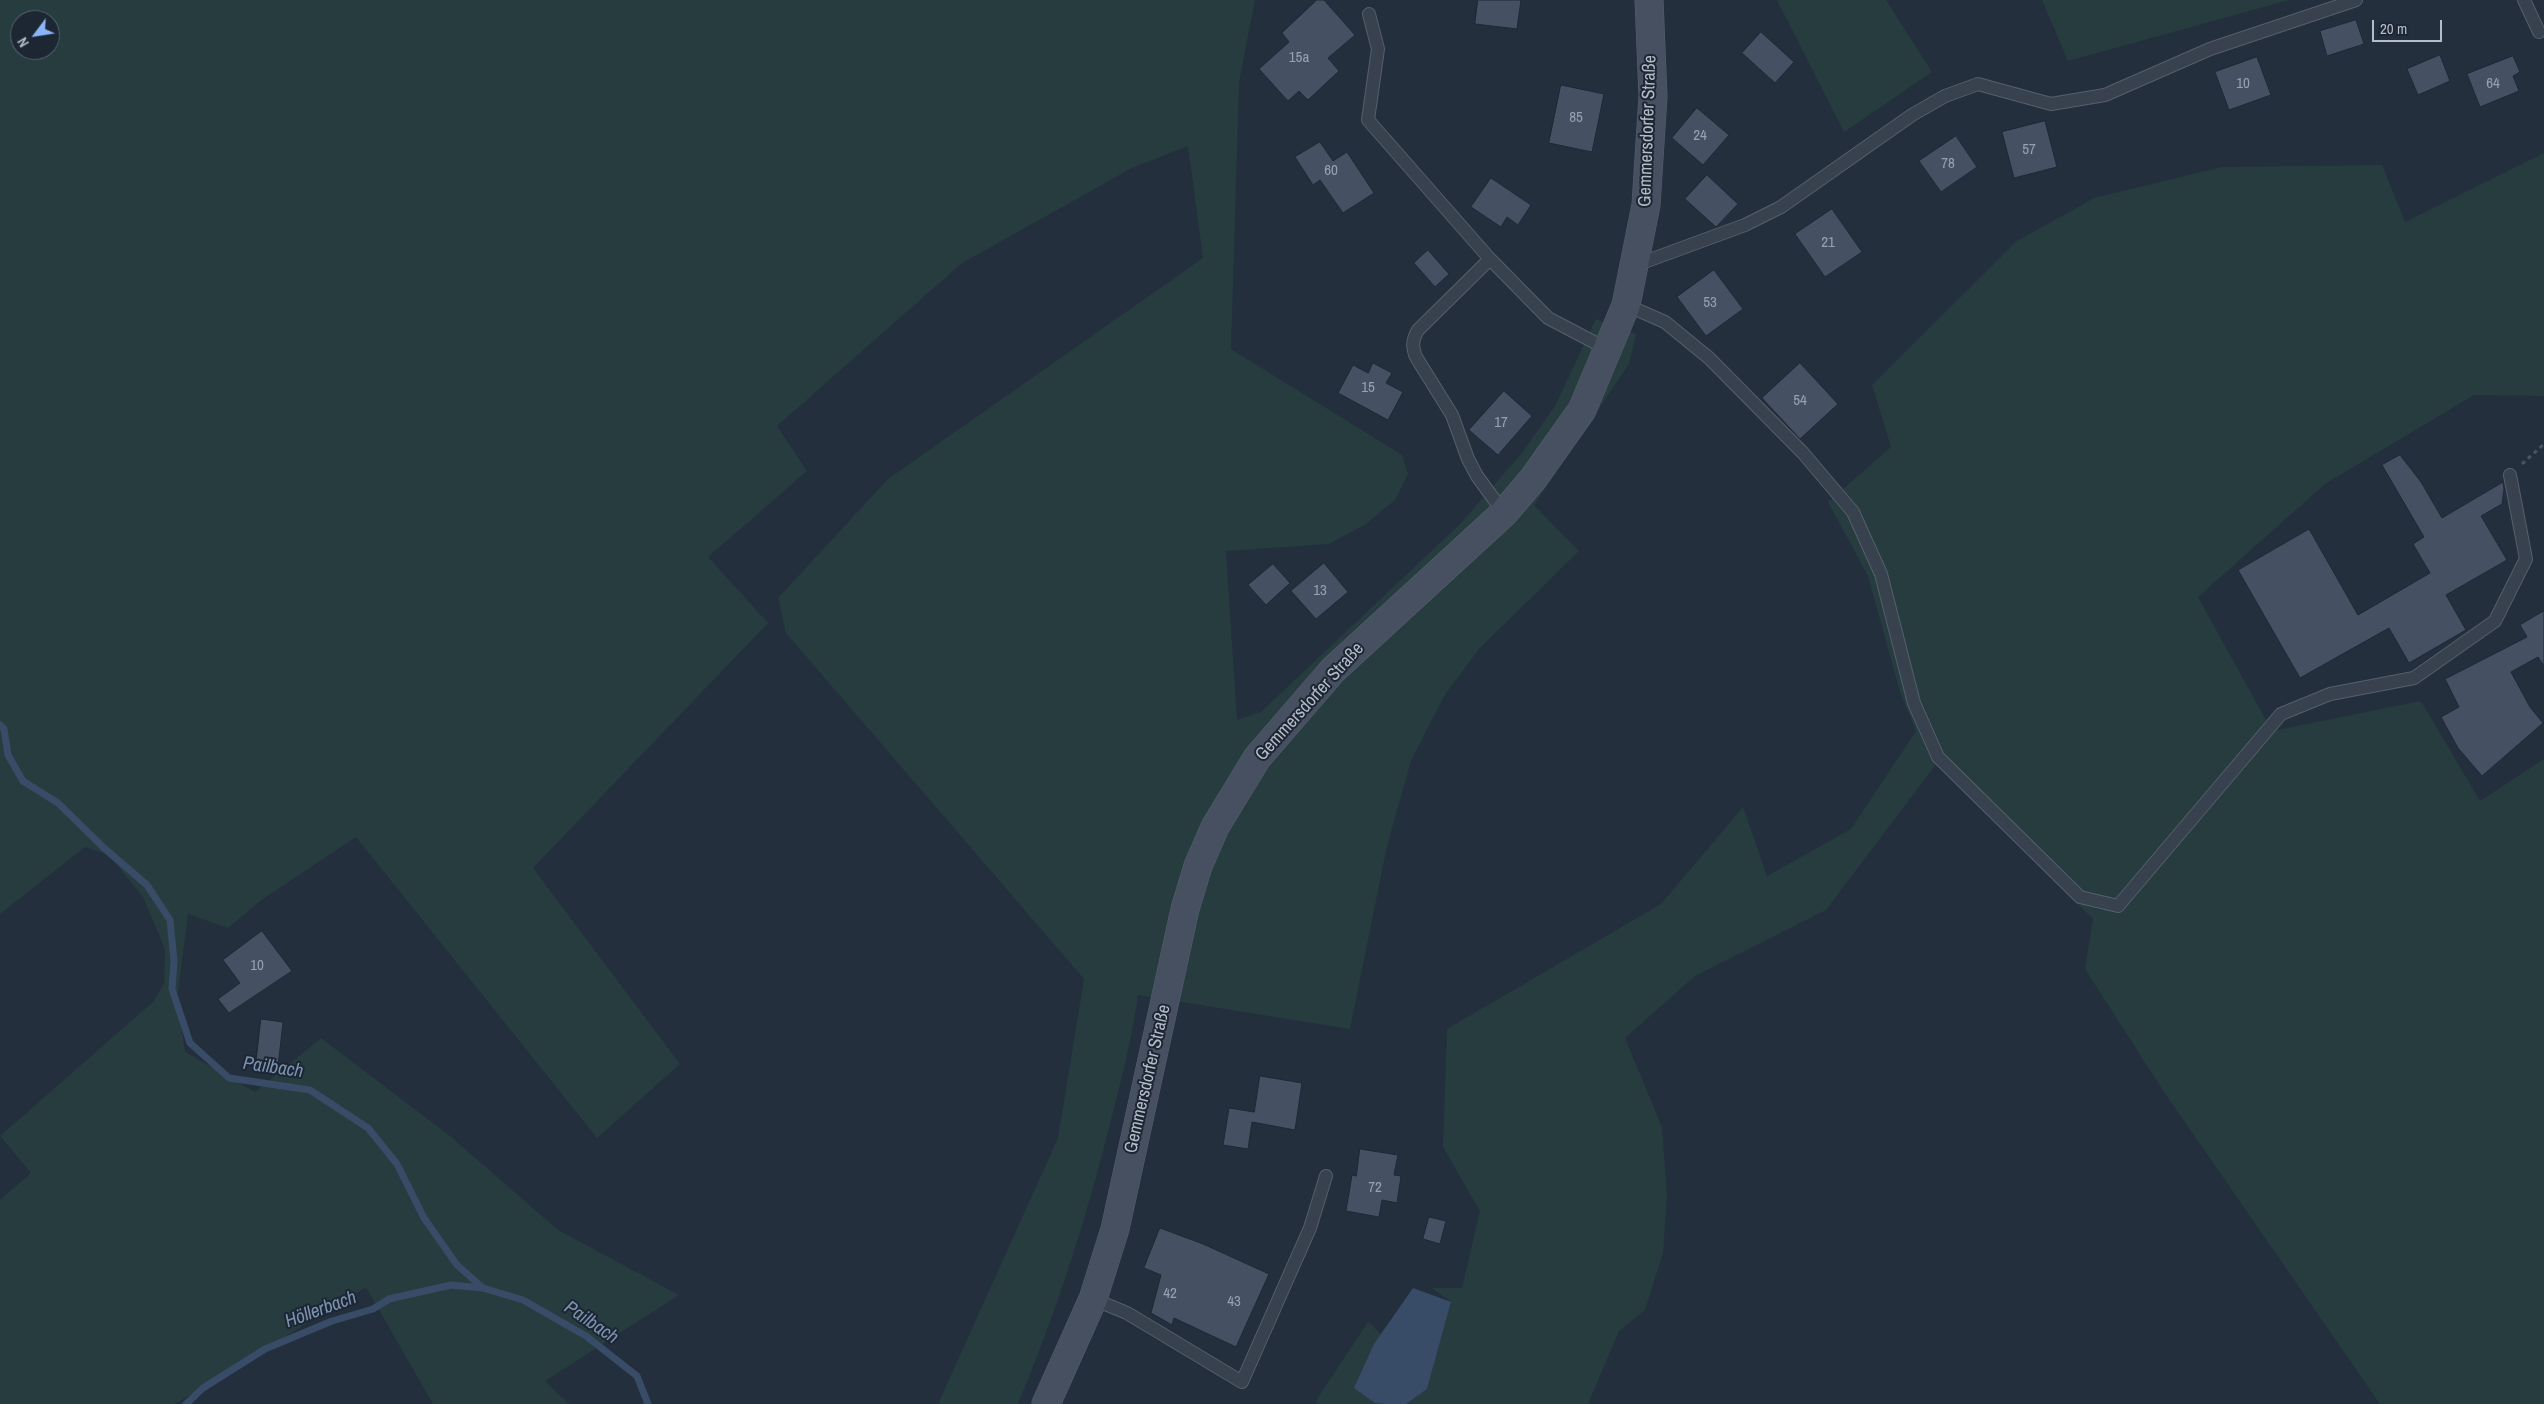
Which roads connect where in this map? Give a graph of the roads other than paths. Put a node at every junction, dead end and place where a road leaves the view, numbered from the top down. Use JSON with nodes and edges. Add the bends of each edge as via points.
{"nodes":[{"id":1,"x":1649,"y":0,"type":"edge"},
{"id":2,"x":2356,"y":0,"type":"edge"},
{"id":3,"x":2524,"y":0,"type":"edge"},
{"id":4,"x":1369,"y":14,"type":"dead end"},
{"id":5,"x":2539,"y":32,"type":"dead end"},
{"id":6,"x":1490,"y":259,"type":"junction"},
{"id":7,"x":1636,"y":265,"type":"junction"},
{"id":8,"x":1626,"y":305,"type":"junction"},
{"id":9,"x":1609,"y":350,"type":"junction"},
{"id":10,"x":2510,"y":475,"type":"road end"},
{"id":11,"x":1504,"y":512,"type":"junction"},
{"id":12,"x":1326,"y":1176,"type":"dead end"},
{"id":13,"x":1093,"y":1299,"type":"junction"},
{"id":14,"x":1046,"y":1404,"type":"edge"}],
"edges":[{"from":1,"to":7,"type":"main road","name":"Gemmersdorfer Straße","via":[[1651,152]]},
{"from":2,"to":7,"type":"lane","via":[[2210,49],[2105,96],[2051,104],[1978,84],[1946,96],[1912,115],[1781,206],[1745,225]]},
{"from":3,"to":5,"type":"lane"},
{"from":4,"to":6,"type":"lane","via":[[1378,49],[1368,120]]},
{"from":6,"to":9,"type":"lane","via":[[1548,318]]},
{"from":6,"to":11,"type":"lane","via":[[1418,330],[1413,338],[1413,349],[1452,415],[1477,476]]},
{"from":7,"to":8,"type":"main road","name":"Gemmersdorfer Straße"},
{"from":8,"to":9,"type":"main road","name":"Gemmersdorfer Straße"},
{"from":8,"to":10,"type":"lane","via":[[1665,322],[1709,358],[1803,453],[1853,512],[1881,574],[1914,702],[1938,757],[2080,897],[2118,906],[2281,714],[2330,694],[2414,678],[2495,621],[2526,559]]},
{"from":9,"to":11,"type":"main road","name":"Gemmersdorfer Straße","via":[[1582,410],[1533,479]]},
{"from":11,"to":13,"type":"main road","name":"Gemmersdorfer Straße","via":[[1333,670],[1258,758],[1215,827],[1198,866],[1185,909],[1115,1229]]},
{"from":12,"to":13,"type":"lane","via":[[1310,1228],[1242,1382],[1127,1313]]},
{"from":13,"to":14,"type":"main road","name":"Gemmersdorfer Straße"}]}
